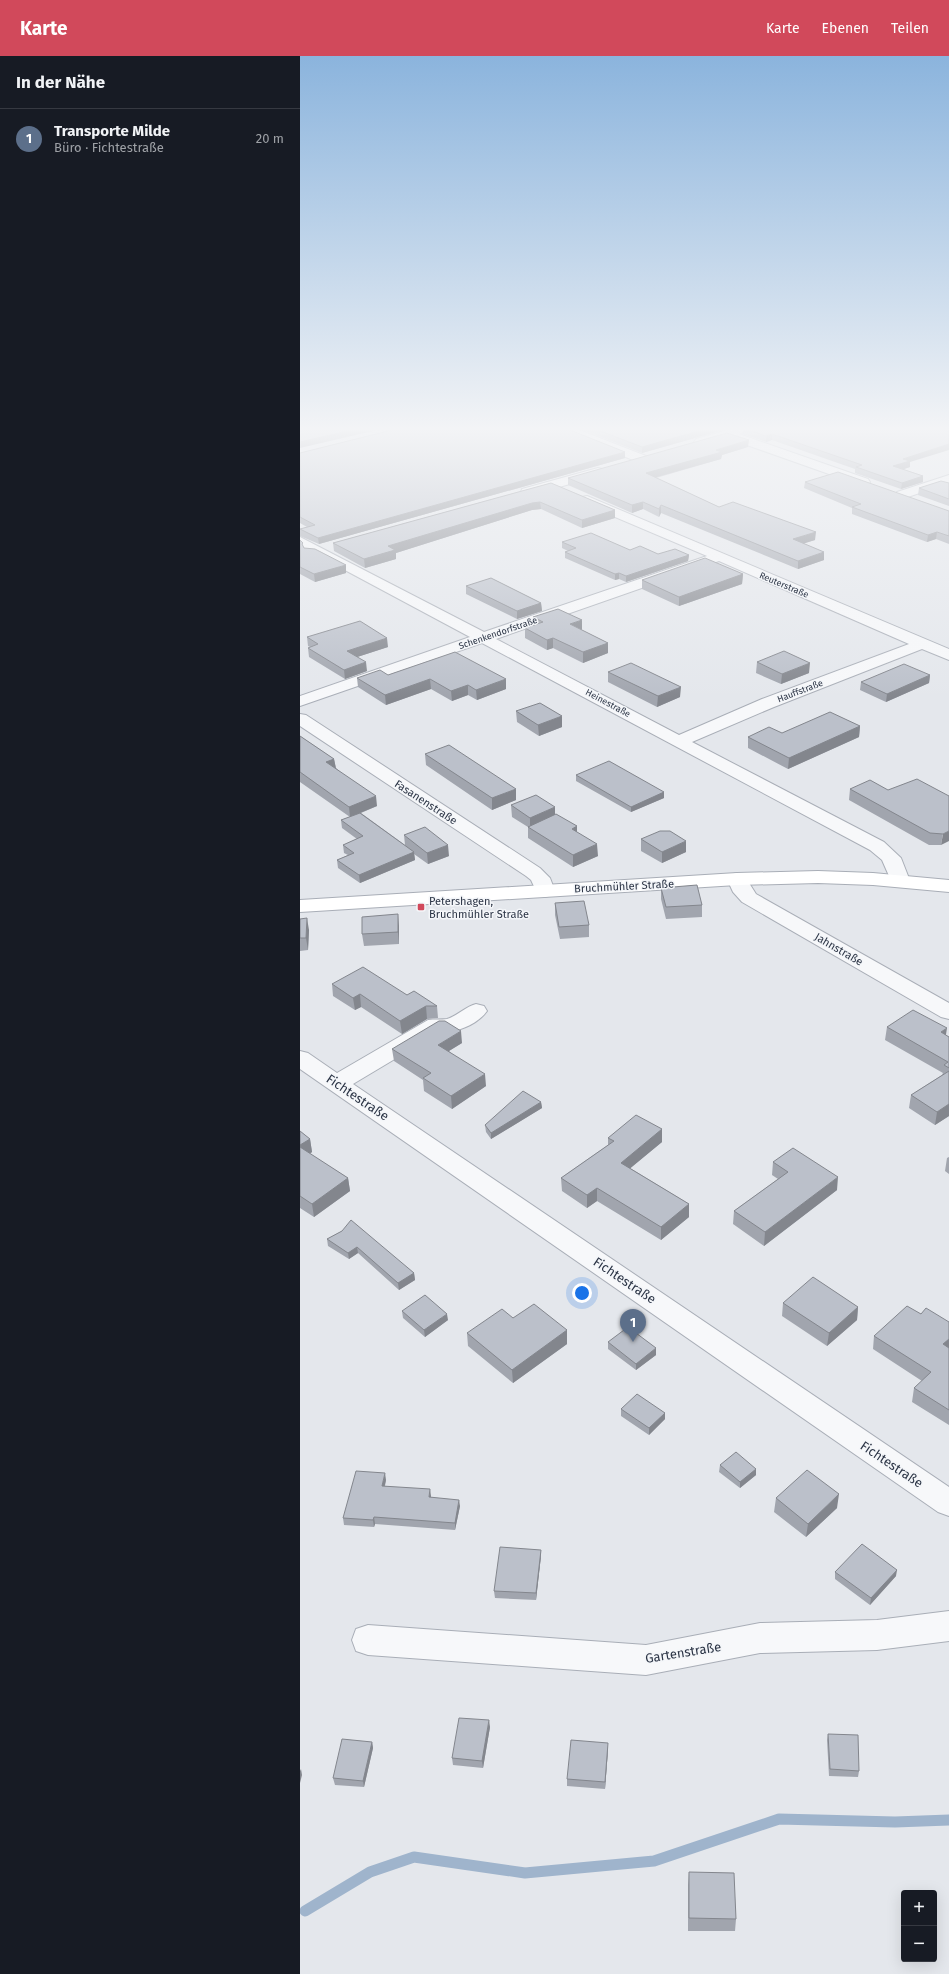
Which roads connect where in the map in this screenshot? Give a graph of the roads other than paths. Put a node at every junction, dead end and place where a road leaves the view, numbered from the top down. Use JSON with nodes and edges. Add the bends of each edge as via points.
{"nodes":[{"id":1,"x":632,"y":520,"type":"edge"},
{"id":2,"x":300,"y":541,"type":"edge"},
{"id":3,"x":326,"y":548,"type":"junction"},
{"id":4,"x":300,"y":556,"type":"edge"},
{"id":5,"x":718,"y":557,"type":"junction"},
{"id":6,"x":484,"y":638,"type":"junction"},
{"id":7,"x":922,"y":644,"type":"junction"},
{"id":8,"x":949,"y":655,"type":"edge"},
{"id":9,"x":300,"y":701,"type":"edge"},
{"id":10,"x":300,"y":719,"type":"edge"},
{"id":11,"x":679,"y":741,"type":"junction"},
{"id":12,"x":737,"y":879,"type":"junction"},
{"id":13,"x":900,"y":881,"type":"junction"},
{"id":14,"x":949,"y":886,"type":"edge"},
{"id":15,"x":545,"y":891,"type":"junction"},
{"id":16,"x":300,"y":906,"type":"edge"},
{"id":17,"x":476,"y":1011,"type":"dead end"},
{"id":18,"x":949,"y":1012,"type":"edge"},
{"id":19,"x":300,"y":1058,"type":"edge"},
{"id":20,"x":338,"y":1083,"type":"junction"},
{"id":21,"x":949,"y":1503,"type":"edge"},
{"id":22,"x":949,"y":1626,"type":"edge"},
{"id":23,"x":368,"y":1640,"type":"dead end"}],
"edges":[{"from":1,"to":5,"type":"street","name":"Reuterstraße"},
{"from":2,"to":3,"type":"street","name":"Heinestraße"},
{"from":3,"to":4,"type":"street"},
{"from":3,"to":6,"type":"street","name":"Heinestraße"},
{"from":5,"to":6,"type":"street","name":"Schenkendorfstraße"},
{"from":5,"to":7,"type":"street","name":"Reuterstraße"},
{"from":6,"to":9,"type":"street","name":"Schenkendorfstraße"},
{"from":6,"to":11,"type":"street","name":"Heinestraße"},
{"from":7,"to":8,"type":"street","name":"Reuterstraße"},
{"from":7,"to":11,"type":"street","name":"Hauffstraße","via":[[768,703]]},
{"from":10,"to":15,"type":"street","name":"Fasanenstraße","via":[[533,872],[540,878]]},
{"from":11,"to":13,"type":"street","name":"Heinestraße","via":[[877,846],[891,858]]},
{"from":12,"to":13,"type":"street","name":"Bruchmühler Straße","via":[[818,877]]},
{"from":12,"to":15,"type":"street","name":"Bruchmühler Straße"},
{"from":12,"to":18,"type":"street","name":"Jahnstraße","via":[[749,898]]},
{"from":13,"to":14,"type":"street","name":"Bruchmühler Straße"},
{"from":15,"to":16,"type":"street","name":"Bruchmühler Straße"},
{"from":17,"to":20,"type":"street","via":[[451,1026],[436,1025]]},
{"from":19,"to":20,"type":"street","name":"Fichtestraße"},
{"from":20,"to":21,"type":"street","name":"Fichtestraße"},
{"from":22,"to":23,"type":"street","name":"Gartenstraße","via":[[877,1635],[760,1638],[646,1660]]}]}
